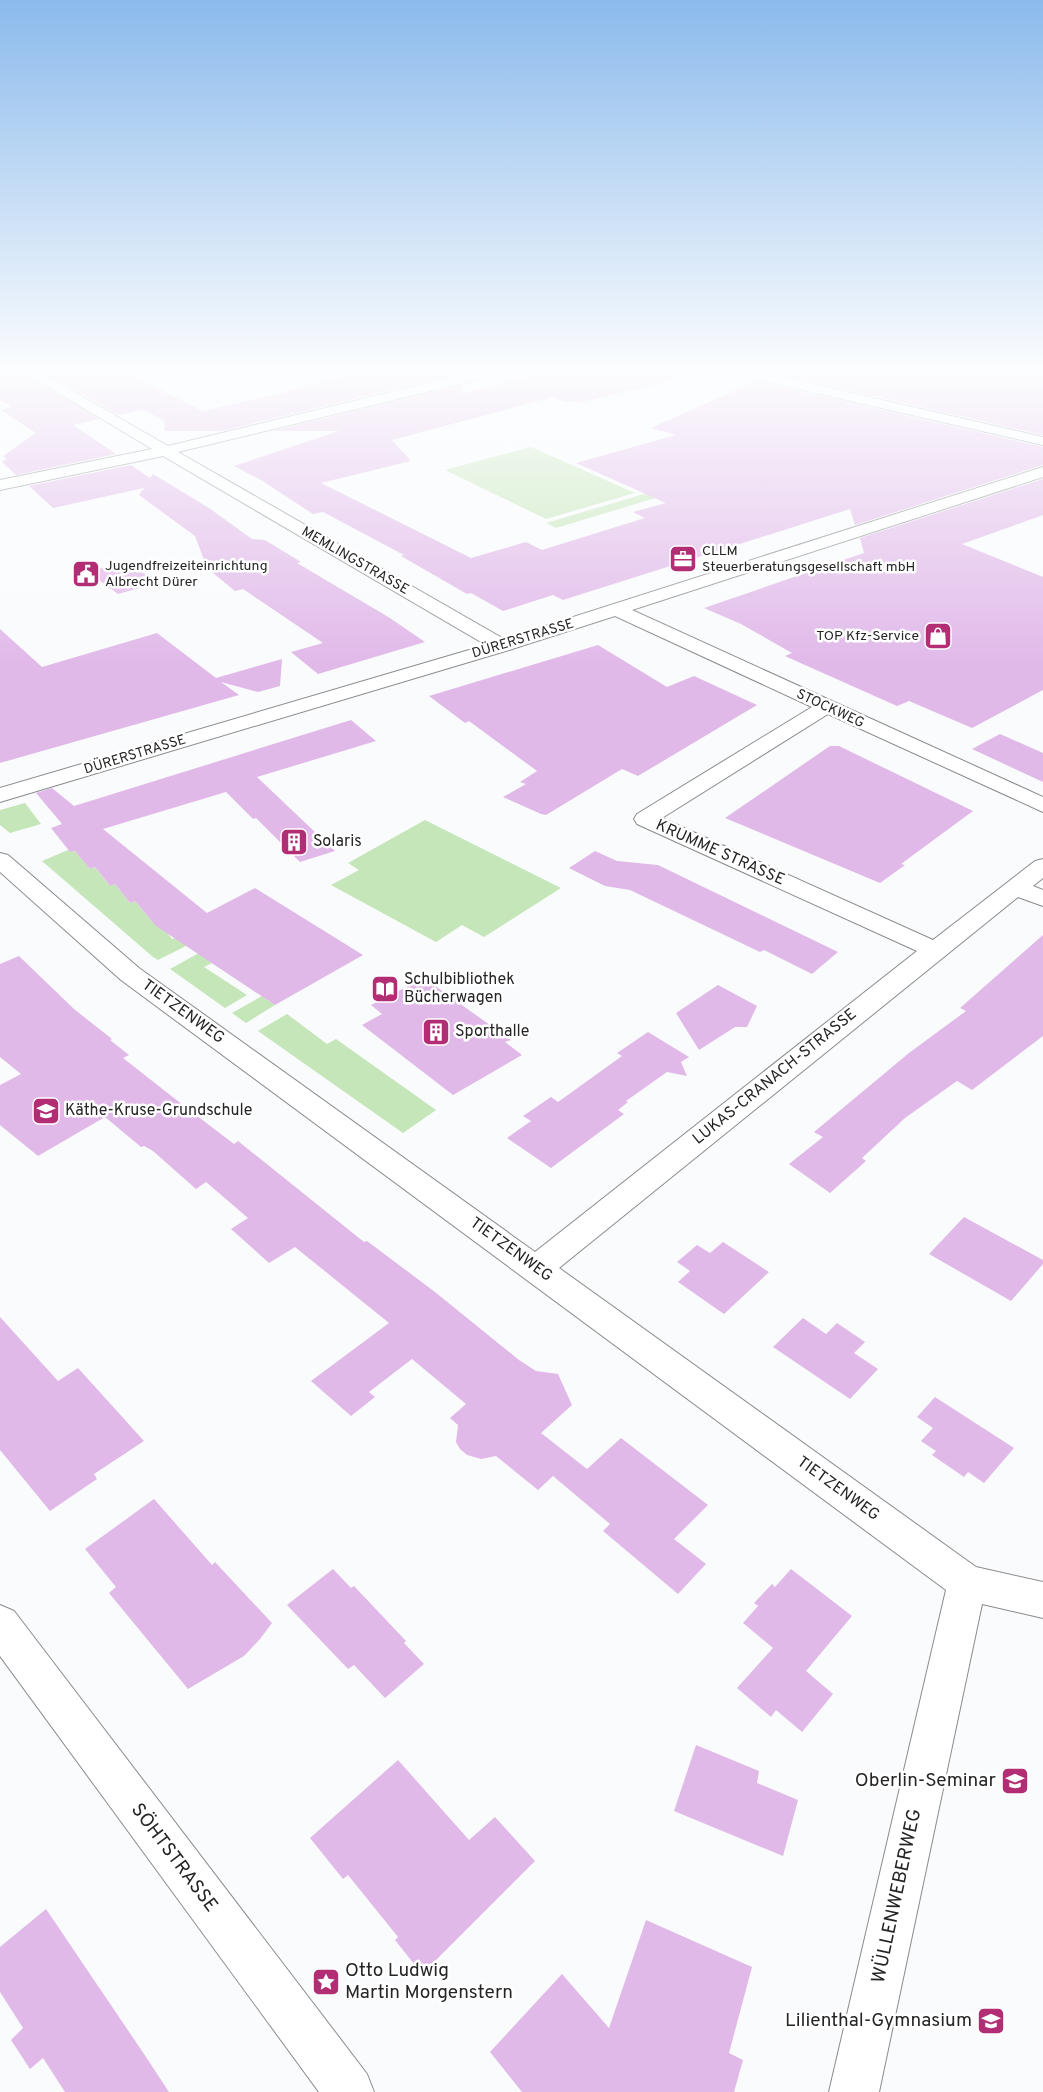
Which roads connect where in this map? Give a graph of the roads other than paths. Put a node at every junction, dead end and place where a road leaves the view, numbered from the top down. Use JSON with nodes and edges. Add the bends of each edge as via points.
{"nodes":[{"id":1,"x":84,"y":468,"type":"edge"},
{"id":2,"x":194,"y":468,"type":"edge"},
{"id":3,"x":1043,"y":472,"type":"edge"},
{"id":4,"x":0,"y":485,"type":"edge"},
{"id":5,"x":617,"y":610,"type":"junction"},
{"id":6,"x":502,"y":646,"type":"junction"},
{"id":7,"x":826,"y":707,"type":"junction"},
{"id":8,"x":0,"y":795,"type":"edge"},
{"id":9,"x":1043,"y":805,"type":"edge"},
{"id":10,"x":0,"y":860,"type":"edge"},
{"id":11,"x":1043,"y":866,"type":"edge"},
{"id":12,"x":1016,"y":888,"type":"junction"},
{"id":13,"x":1043,"y":899,"type":"edge"},
{"id":14,"x":935,"y":950,"type":"junction"},
{"id":15,"x":536,"y":1269,"type":"junction"},
{"id":16,"x":967,"y":1583,"type":"junction"},
{"id":17,"x":1043,"y":1600,"type":"edge"},
{"id":18,"x":0,"y":1624,"type":"edge"},
{"id":19,"x":349,"y":2092,"type":"edge"},
{"id":20,"x":854,"y":2092,"type":"edge"}],
"edges":[{"from":1,"to":4,"type":"street"},
{"from":2,"to":6,"type":"street","name":"MEMLINGSTRASSE"},
{"from":3,"to":5,"type":"street","name":"DÜRERSTRASSE"},
{"from":5,"to":6,"type":"street","name":"DÜRERSTRASSE"},
{"from":5,"to":7,"type":"street","name":"STOCKWEG"},
{"from":6,"to":8,"type":"street","name":"DÜRERSTRASSE"},
{"from":7,"to":9,"type":"street","name":"STOCKWEG"},
{"from":7,"to":14,"type":"street","name":"KRUMME STRASSE","via":[[645,819]]},
{"from":10,"to":15,"type":"street","name":"TIETZENWEG","via":[[130,974]]},
{"from":11,"to":12,"type":"street"},
{"from":12,"to":13,"type":"street"},
{"from":12,"to":14,"type":"street","name":"LUKAS-CRANACH-STRASSE"},
{"from":14,"to":15,"type":"street","name":"LUKAS-CRANACH-STRASSE"},
{"from":15,"to":16,"type":"street","name":"TIETZENWEG"},
{"from":16,"to":17,"type":"street","name":"TIETZENWEG"},
{"from":16,"to":20,"type":"street","name":"WÜLLENWEBERWEG"},
{"from":18,"to":19,"type":"street","name":"SÖHTSTRASSE"}]}
